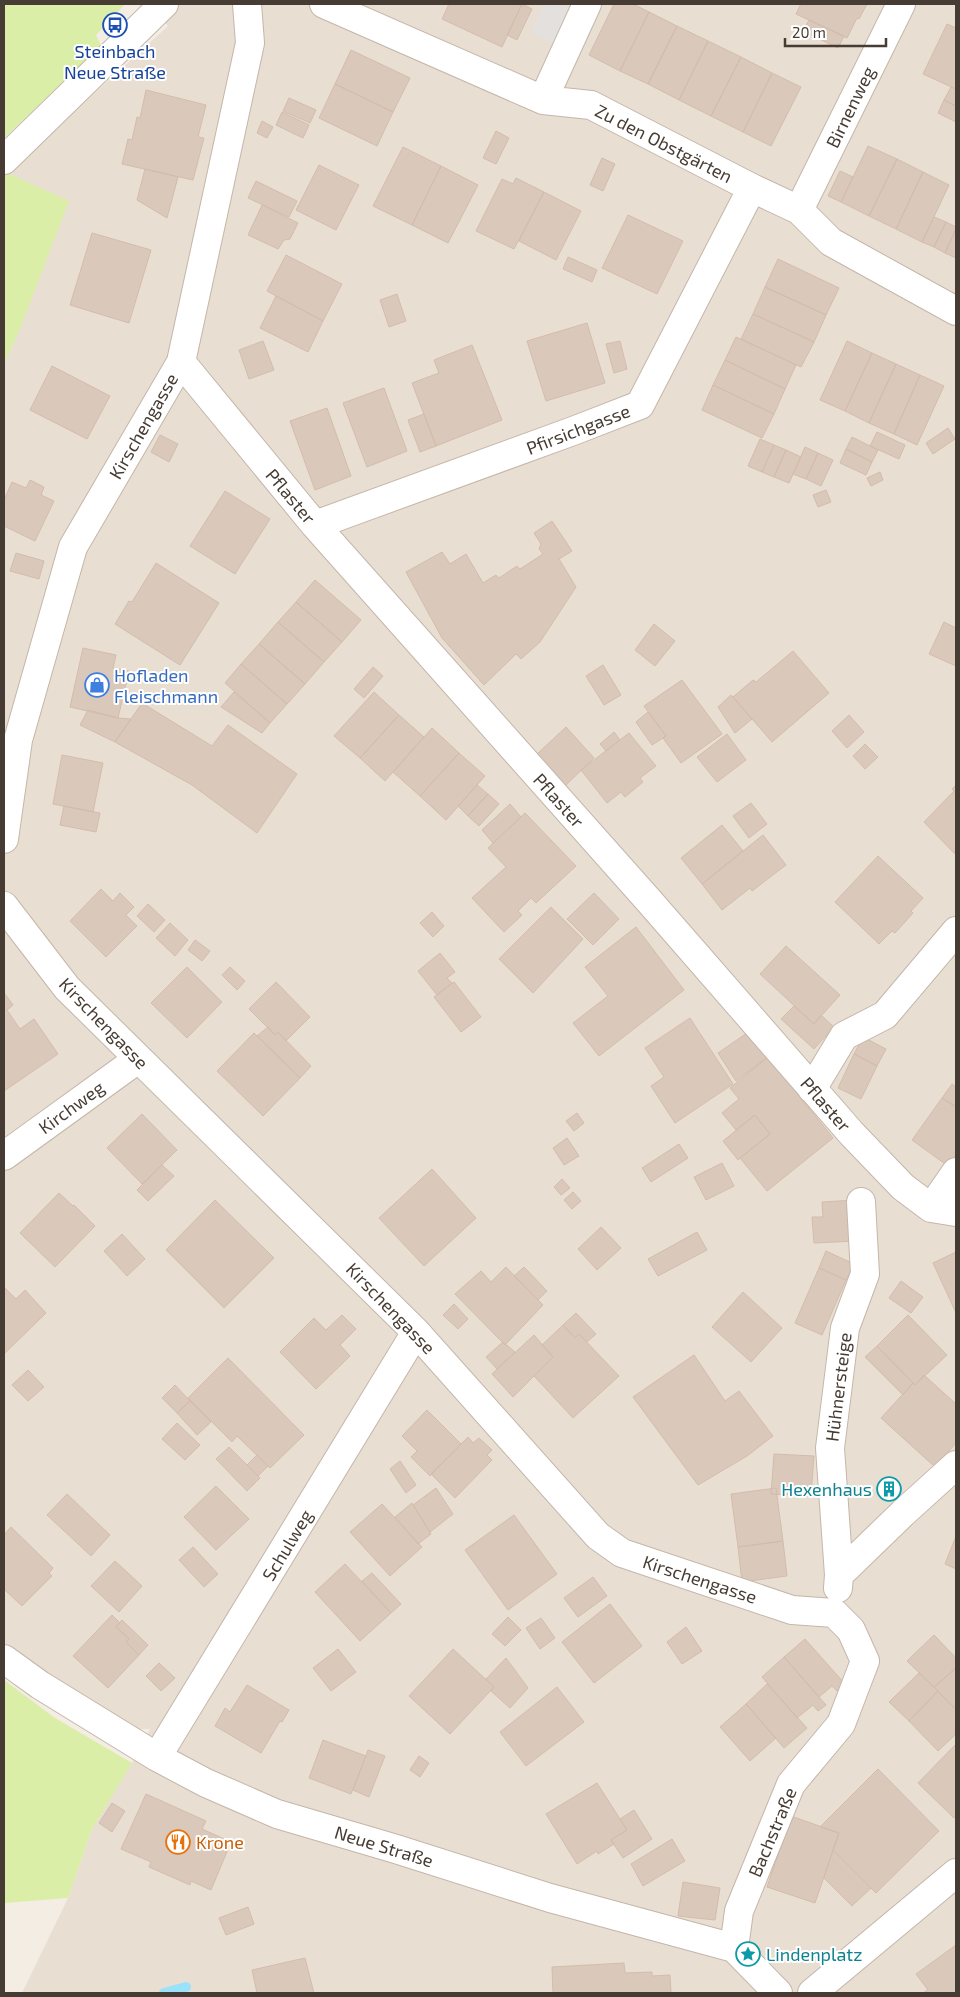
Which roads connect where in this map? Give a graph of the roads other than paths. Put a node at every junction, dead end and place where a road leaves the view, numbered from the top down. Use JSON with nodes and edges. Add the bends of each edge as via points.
{"nodes":[{"id":1,"x":164,"y":4,"type":"edge"},
{"id":2,"x":247,"y":4,"type":"edge"},
{"id":3,"x":324,"y":4,"type":"edge"},
{"id":4,"x":588,"y":4,"type":"edge"},
{"id":5,"x":901,"y":4,"type":"edge"},
{"id":6,"x":543,"y":100,"type":"junction"},
{"id":7,"x":4,"y":160,"type":"edge"},
{"id":8,"x":752,"y":188,"type":"junction"},
{"id":9,"x":800,"y":210,"type":"junction"},
{"id":10,"x":956,"y":314,"type":"edge"},
{"id":11,"x":181,"y":362,"type":"junction"},
{"id":12,"x":315,"y":525,"type":"junction"},
{"id":13,"x":4,"y":839,"type":"edge"},
{"id":14,"x":4,"y":906,"type":"edge"},
{"id":15,"x":956,"y":931,"type":"edge"},
{"id":16,"x":138,"y":1059,"type":"junction"},
{"id":17,"x":812,"y":1089,"type":"junction"},
{"id":18,"x":4,"y":1156,"type":"edge"},
{"id":19,"x":956,"y":1172,"type":"edge"},
{"id":20,"x":861,"y":1202,"type":"dead end"},
{"id":21,"x":944,"y":1210,"type":"edge"},
{"id":22,"x":416,"y":1332,"type":"junction"},
{"id":23,"x":956,"y":1465,"type":"edge"},
{"id":24,"x":840,"y":1576,"type":"junction"},
{"id":25,"x":834,"y":1613,"type":"junction"},
{"id":26,"x":4,"y":1659,"type":"edge"},
{"id":27,"x":157,"y":1758,"type":"junction"},
{"id":28,"x":956,"y":1873,"type":"edge"},
{"id":29,"x":734,"y":1948,"type":"junction"},
{"id":30,"x":778,"y":1993,"type":"edge"},
{"id":31,"x":812,"y":1993,"type":"edge"}],
"edges":[{"from":1,"to":7,"type":"street"},
{"from":2,"to":11,"type":"street","name":"Kirschengasse","via":[[250,43]]},
{"from":3,"to":6,"type":"street","name":"Zu den Obstgärten"},
{"from":4,"to":6,"type":"street","via":[[569,30]]},
{"from":5,"to":9,"type":"street","name":"Birnenweg"},
{"from":6,"to":8,"type":"street","name":"Zu den Obstgärten","via":[[591,105]]},
{"from":8,"to":9,"type":"street","name":"Zu den Obstgärten"},
{"from":8,"to":12,"type":"street","name":"Pfirsichgasse","via":[[640,405]]},
{"from":9,"to":10,"type":"street","name":"Zu den Obstgärten","via":[[832,242]]},
{"from":11,"to":12,"type":"street","name":"Pflaster"},
{"from":11,"to":13,"type":"street","name":"Kirschengasse","via":[[73,547],[18,740]]},
{"from":12,"to":17,"type":"street","name":"Pflaster"},
{"from":14,"to":16,"type":"street","name":"Kirschengasse","via":[[67,988]]},
{"from":15,"to":17,"type":"street","via":[[885,1015],[844,1036]]},
{"from":16,"to":18,"type":"street","name":"Kirchweg"},
{"from":16,"to":22,"type":"street","name":"Kirschengasse"},
{"from":17,"to":21,"type":"street","name":"Pflaster","via":[[903,1187]]},
{"from":19,"to":21,"type":"street"},
{"from":20,"to":24,"type":"street","name":"Hühnersteige","via":[[865,1274],[845,1328],[830,1448]]},
{"from":22,"to":25,"type":"street","name":"Kirschengasse","via":[[598,1536],[622,1553],[792,1610]]},
{"from":22,"to":27,"type":"street","name":"Schulweg"},
{"from":23,"to":24,"type":"street","via":[[902,1513]]},
{"from":24,"to":25,"type":"street"},
{"from":25,"to":29,"type":"street","name":"Bachstraße","via":[[851,1630],[865,1661],[841,1724],[791,1784],[739,1911]]},
{"from":26,"to":27,"type":"street","name":"Neue Straße"},
{"from":27,"to":29,"type":"street","name":"Neue Straße","via":[[206,1784],[277,1814],[550,1898]]},
{"from":28,"to":31,"type":"street"},
{"from":29,"to":30,"type":"street"}]}
